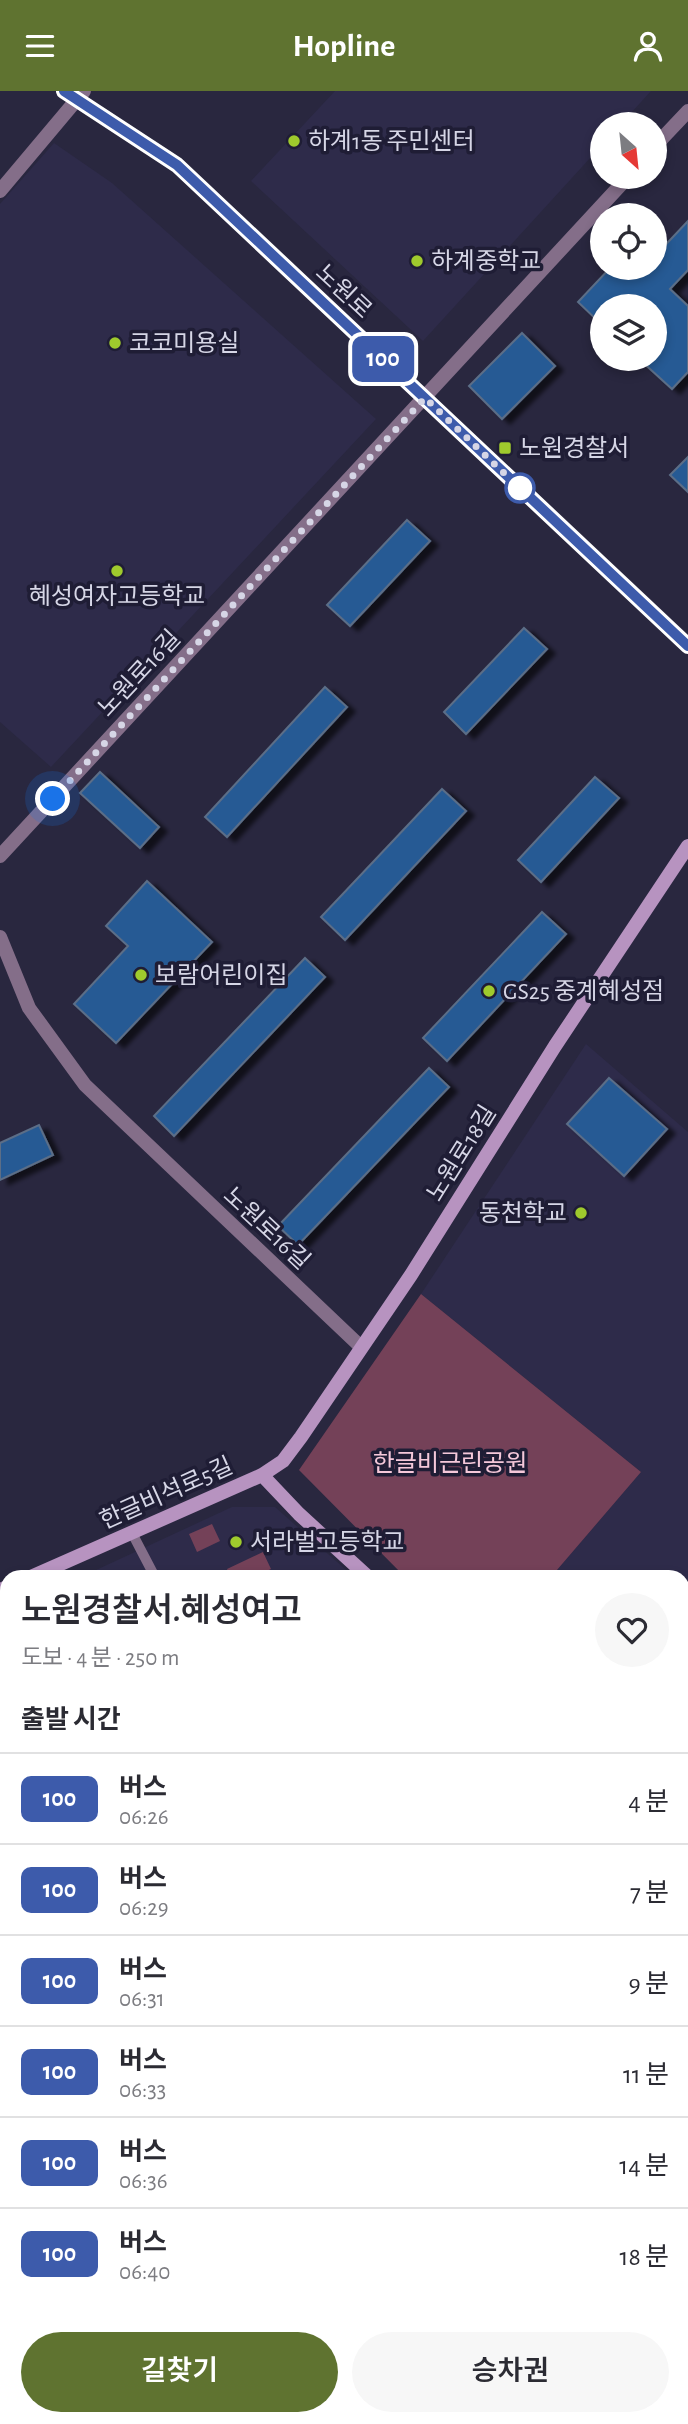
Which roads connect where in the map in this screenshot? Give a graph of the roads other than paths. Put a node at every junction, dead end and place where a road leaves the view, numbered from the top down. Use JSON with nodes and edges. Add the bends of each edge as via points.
{"nodes":[{"id":1,"x":64,"y":91,"type":"edge"},
{"id":2,"x":81,"y":96,"type":"edge"},
{"id":3,"x":688,"y":111,"type":"edge"},
{"id":4,"x":667,"y":133,"type":"edge"},
{"id":5,"x":617,"y":189,"type":"edge"},
{"id":6,"x":0,"y":191,"type":"edge"},
{"id":7,"x":425,"y":398,"type":"junction"},
{"id":8,"x":688,"y":646,"type":"edge"},
{"id":9,"x":688,"y":846,"type":"edge"},
{"id":10,"x":0,"y":856,"type":"edge"},
{"id":11,"x":0,"y":937,"type":"edge"},
{"id":12,"x":361,"y":1347,"type":"junction"},
{"id":13,"x":262,"y":1475,"type":"junction"},
{"id":14,"x":132,"y":1532,"type":"junction"},
{"id":15,"x":47,"y":1570,"type":"edge"},
{"id":16,"x":151,"y":1570,"type":"edge"},
{"id":17,"x":360,"y":1570,"type":"edge"}],
"edges":[{"from":1,"to":2,"type":"street","name":"노원로"},
{"from":2,"to":6,"type":"street"},
{"from":2,"to":7,"type":"street","name":"노원로","via":[[177,165]]},
{"from":3,"to":4,"type":"street"},
{"from":5,"to":7,"type":"street","name":"노원로16길"},
{"from":7,"to":8,"type":"street","name":"노원로"},
{"from":7,"to":10,"type":"street","name":"노원로16길"},
{"from":9,"to":12,"type":"street","name":"노원로18길"},
{"from":11,"to":12,"type":"street","name":"노원로16길","via":[[29,1008],[85,1085]]},
{"from":12,"to":13,"type":"street","name":"노원로18길","via":[[283,1461]]},
{"from":13,"to":14,"type":"street","name":"한글비석로5길"},
{"from":13,"to":17,"type":"street","name":"한글비석로5길"},
{"from":14,"to":15,"type":"street","name":"한글비석로5길"},
{"from":14,"to":16,"type":"lane"}]}
